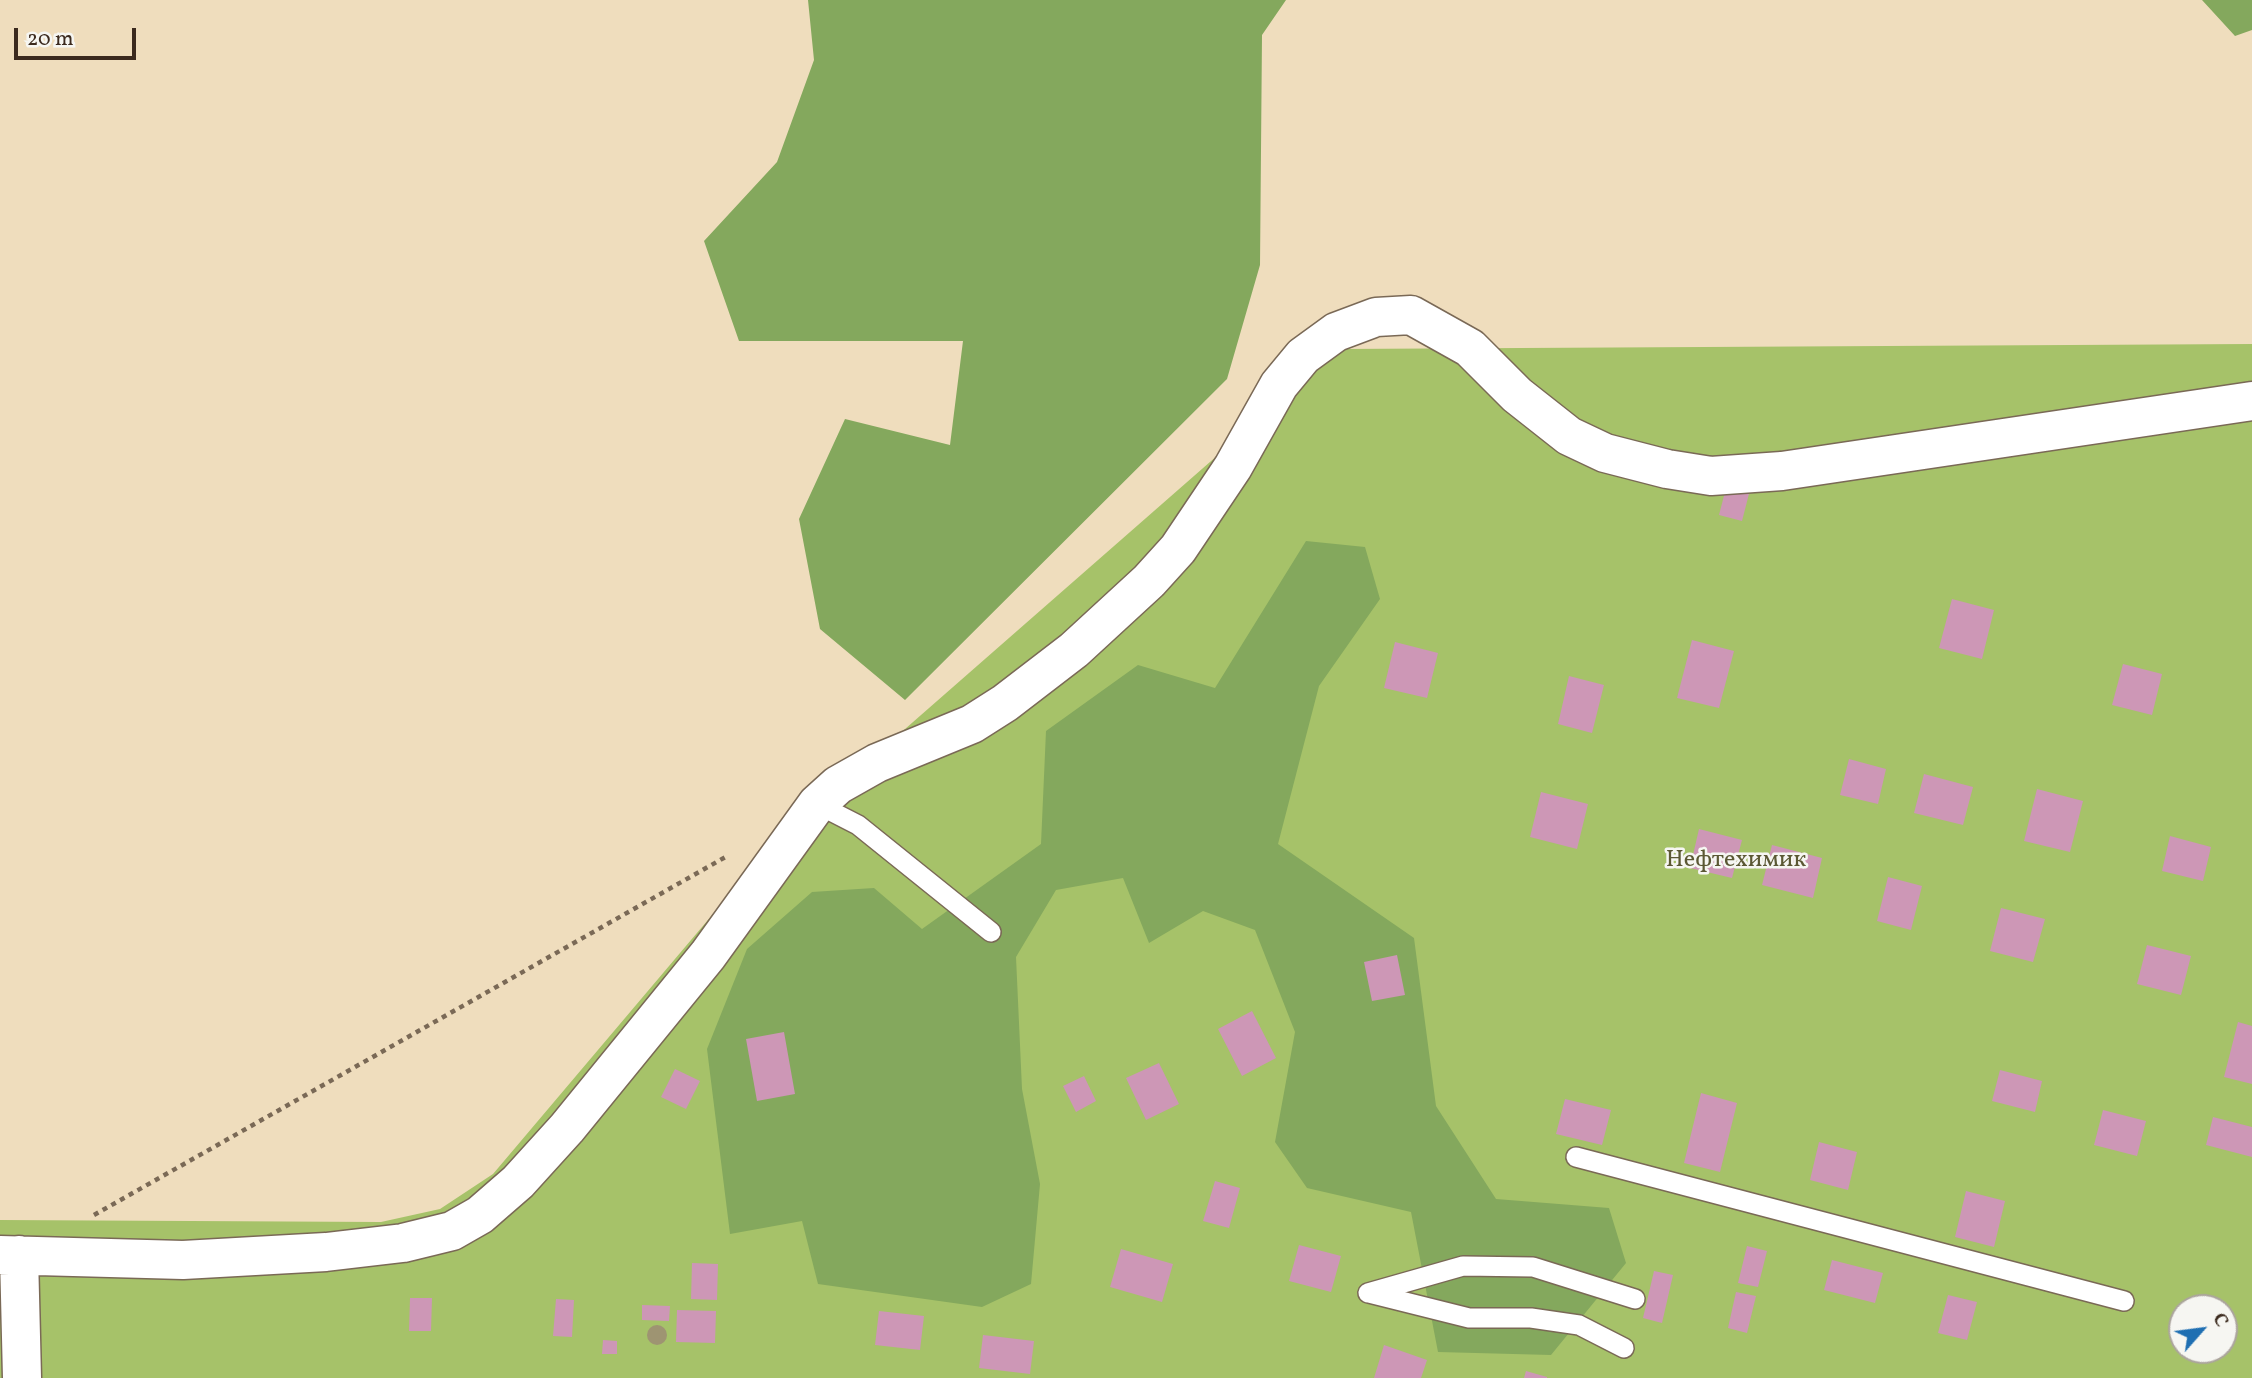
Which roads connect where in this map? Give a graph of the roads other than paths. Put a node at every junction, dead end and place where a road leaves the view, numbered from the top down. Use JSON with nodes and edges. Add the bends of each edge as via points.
{"nodes":[{"id":1,"x":2252,"y":401,"type":"edge"},
{"id":2,"x":817,"y":804,"type":"junction"},
{"id":3,"x":991,"y":932,"type":"dead end"},
{"id":4,"x":1576,"y":1157,"type":"dead end"},
{"id":5,"x":10,"y":1255,"type":"edge"},
{"id":6,"x":1635,"y":1299,"type":"dead end"},
{"id":7,"x":2124,"y":1301,"type":"dead end"},
{"id":8,"x":1624,"y":1348,"type":"dead end"},
{"id":9,"x":22,"y":1378,"type":"edge"}],
"edges":[{"from":1,"to":2,"type":"street","via":[[1782,471],[1712,476],[1605,453],[1569,436],[1517,395],[1470,348],[1411,315],[1376,317],[1336,332],[1303,356],[1279,385],[1233,467],[1178,549],[1074,650],[972,724],[877,763],[838,785]]},
{"from":2,"to":3,"type":"lane","via":[[858,825]]},
{"from":2,"to":5,"type":"street","via":[[708,954],[568,1128],[518,1182],[480,1215],[452,1231],[403,1243],[326,1252],[183,1259]]},
{"from":4,"to":7,"type":"lane"},
{"from":5,"to":9,"type":"street"},
{"from":6,"to":8,"type":"lane","via":[[1533,1267],[1463,1266],[1368,1293],[1469,1318],[1531,1318],[1579,1325]]}]}
